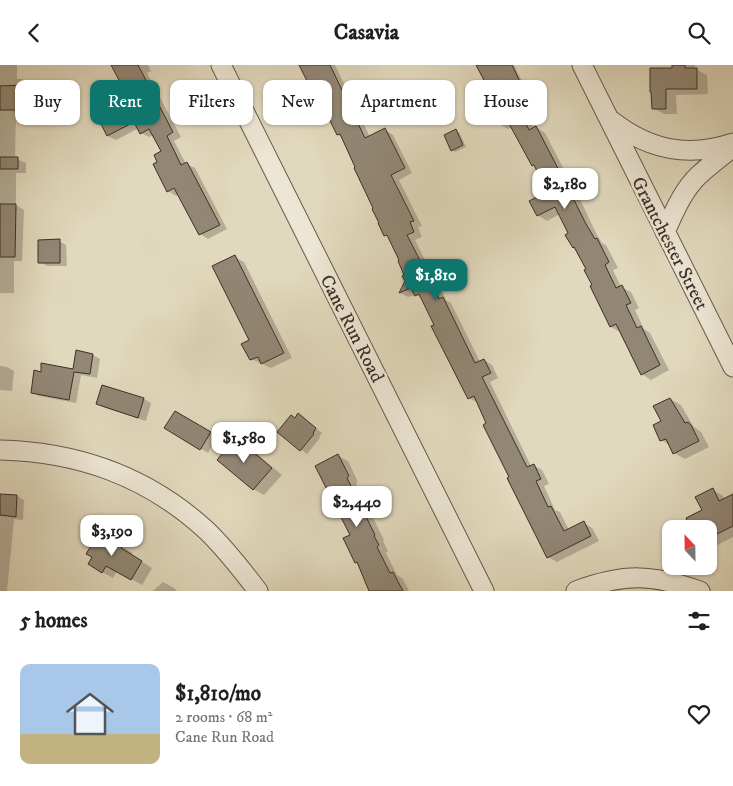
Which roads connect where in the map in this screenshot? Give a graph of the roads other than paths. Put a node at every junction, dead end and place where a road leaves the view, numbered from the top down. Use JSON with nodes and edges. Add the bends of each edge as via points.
{"nodes":[{"id":1,"x":221,"y":65,"type":"edge"},
{"id":2,"x":582,"y":65,"type":"edge"},
{"id":3,"x":609,"y":119,"type":"junction"},
{"id":4,"x":733,"y":143,"type":"edge"},
{"id":5,"x":733,"y":147,"type":"edge"},
{"id":6,"x":665,"y":232,"type":"junction"},
{"id":7,"x":733,"y":367,"type":"edge"},
{"id":8,"x":0,"y":450,"type":"edge"},
{"id":9,"x":258,"y":591,"type":"edge"},
{"id":10,"x":484,"y":591,"type":"edge"},
{"id":11,"x":576,"y":591,"type":"edge"},
{"id":12,"x":700,"y":591,"type":"edge"}],
"edges":[{"from":1,"to":10,"type":"street","name":"Cane Run Road"},
{"from":2,"to":3,"type":"street","name":"Grantchester Street"},
{"from":3,"to":4,"type":"street","via":[[636,138],[682,151]]},
{"from":3,"to":6,"type":"street","name":"Grantchester Street"},
{"from":5,"to":6,"type":"street","via":[[690,186]]},
{"from":6,"to":7,"type":"street","name":"Grantchester Street"},
{"from":8,"to":9,"type":"street","via":[[49,453],[78,460],[103,467],[147,487],[207,531]]},
{"from":11,"to":12,"type":"street","via":[[628,577],[679,583]]}]}
